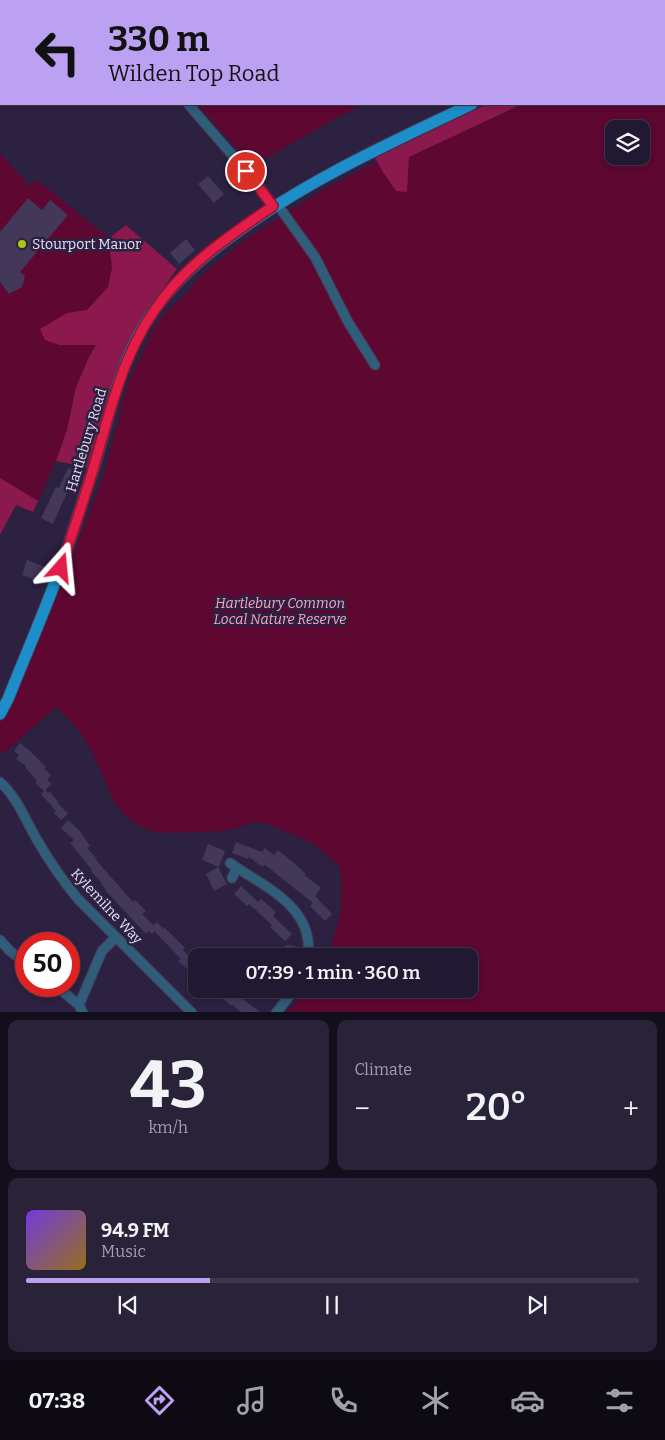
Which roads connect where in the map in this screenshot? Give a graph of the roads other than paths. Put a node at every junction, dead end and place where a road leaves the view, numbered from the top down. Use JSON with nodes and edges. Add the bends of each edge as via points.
{"nodes":[{"id":1,"x":189,"y":105,"type":"edge"},
{"id":2,"x":470,"y":105,"type":"edge"},
{"id":3,"x":275,"y":205,"type":"junction"},
{"id":4,"x":375,"y":365,"type":"dead end"},
{"id":5,"x":0,"y":714,"type":"edge"},
{"id":6,"x":0,"y":782,"type":"edge"},
{"id":7,"x":232,"y":878,"type":"dead end"},
{"id":8,"x":116,"y":937,"type":"junction"},
{"id":9,"x":0,"y":940,"type":"edge"},
{"id":10,"x":308,"y":948,"type":"edge"},
{"id":11,"x":15,"y":955,"type":"edge"},
{"id":12,"x":68,"y":997,"type":"edge"},
{"id":13,"x":288,"y":998,"type":"edge"},
{"id":14,"x":81,"y":1009,"type":"edge"},
{"id":15,"x":192,"y":1012,"type":"edge"},
{"id":16,"x":276,"y":1012,"type":"edge"}],
"edges":[{"from":1,"to":3,"type":"street"},
{"from":2,"to":3,"type":"main road","name":"Hartlebury Road","via":[[368,153]]},
{"from":3,"to":4,"type":"street","via":[[315,257],[348,322]]},
{"from":3,"to":5,"type":"main road","name":"Hartlebury Road","via":[[184,275],[145,323],[120,379],[61,568]]},
{"from":6,"to":8,"type":"street","name":"Kylemilne Way","via":[[11,794],[63,881]]},
{"from":7,"to":10,"type":"street","via":[[233,866],[280,896],[302,920]]},
{"from":8,"to":14,"type":"street","via":[[102,951]]},
{"from":8,"to":15,"type":"street","name":"Kylemilne Way"},
{"from":9,"to":11,"type":"street"},
{"from":12,"to":14,"type":"street"},
{"from":13,"to":16,"type":"street"}]}
